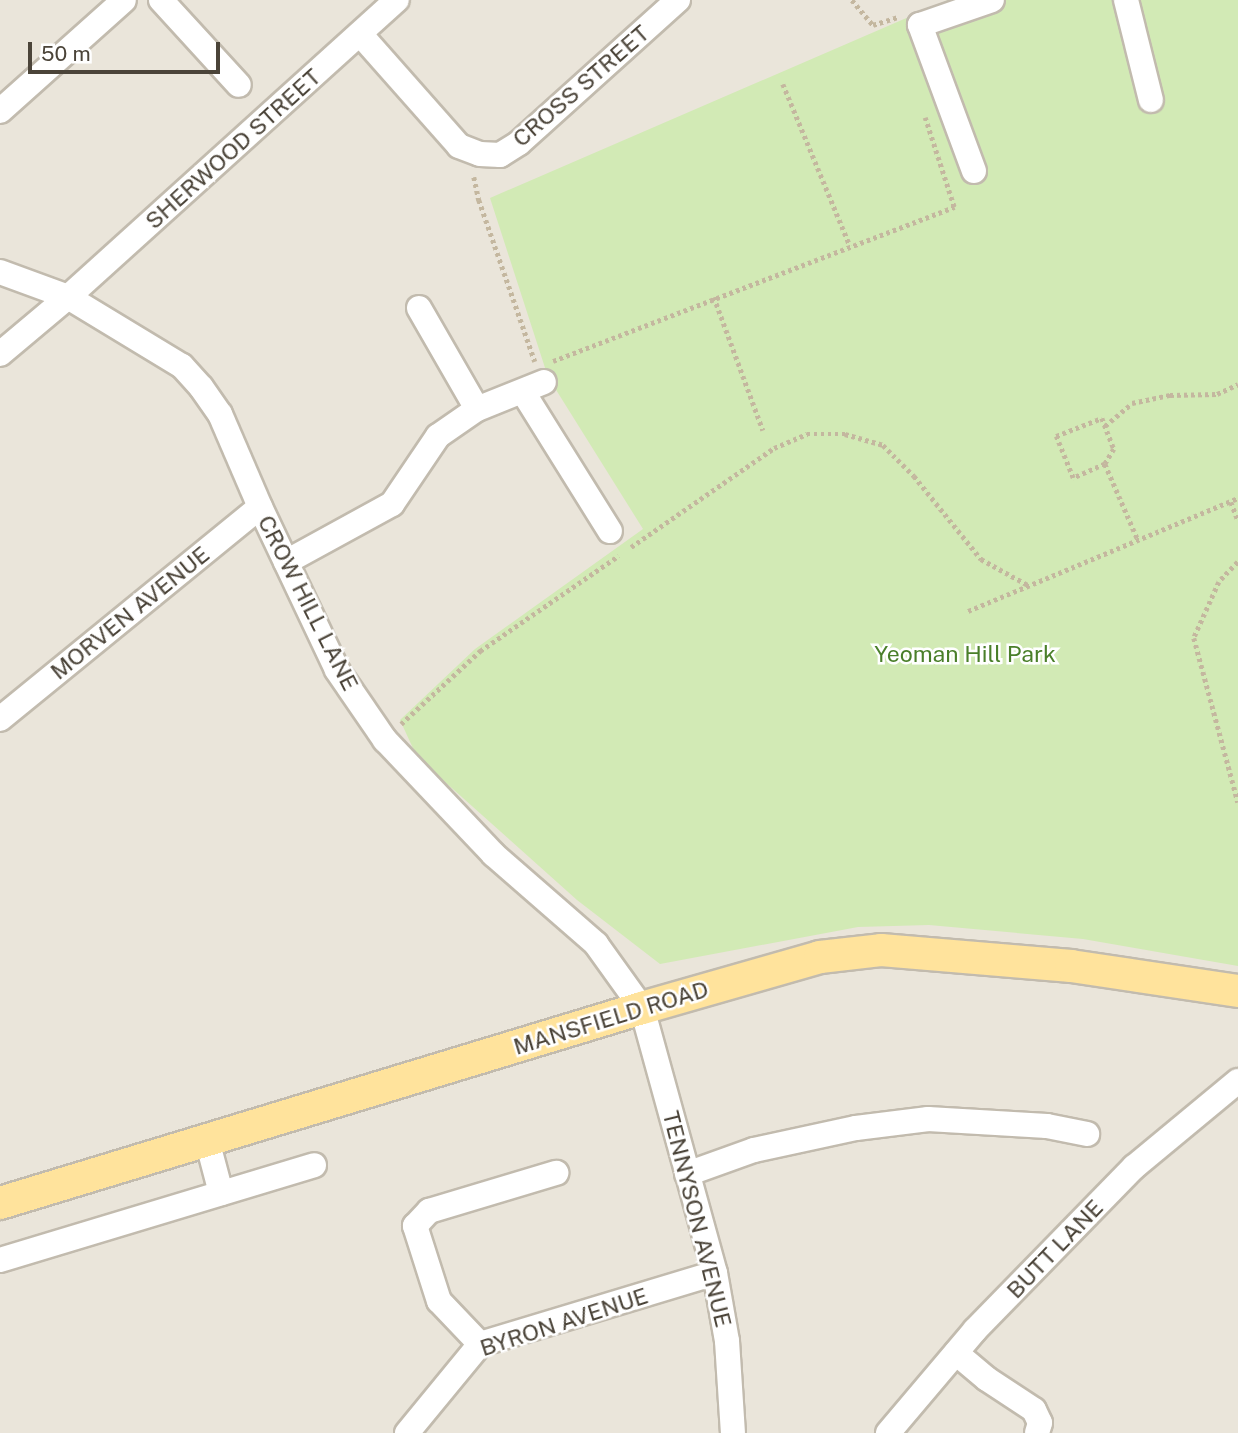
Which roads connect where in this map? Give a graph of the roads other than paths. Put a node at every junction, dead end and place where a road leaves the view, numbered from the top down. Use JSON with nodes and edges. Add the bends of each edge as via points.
{"nodes":[{"id":1,"x":124,"y":0,"type":"edge"},
{"id":2,"x":161,"y":0,"type":"edge"},
{"id":3,"x":397,"y":0,"type":"edge"},
{"id":4,"x":678,"y":0,"type":"edge"},
{"id":5,"x":992,"y":0,"type":"edge"},
{"id":6,"x":1126,"y":0,"type":"edge"},
{"id":7,"x":360,"y":34,"type":"junction"},
{"id":8,"x":239,"y":85,"type":"dead end"},
{"id":9,"x":1151,"y":100,"type":"dead end"},
{"id":10,"x":0,"y":111,"type":"edge"},
{"id":11,"x":974,"y":171,"type":"dead end"},
{"id":12,"x":0,"y":272,"type":"edge"},
{"id":13,"x":68,"y":297,"type":"junction"},
{"id":14,"x":419,"y":308,"type":"dead end"},
{"id":15,"x":0,"y":354,"type":"edge"},
{"id":16,"x":478,"y":409,"type":"junction"},
{"id":17,"x":260,"y":507,"type":"junction"},
{"id":18,"x":610,"y":531,"type":"dead end"},
{"id":19,"x":286,"y":562,"type":"junction"},
{"id":20,"x":0,"y":719,"type":"edge"},
{"id":21,"x":1238,"y":991,"type":"edge"},
{"id":22,"x":642,"y":1008,"type":"junction"},
{"id":23,"x":1238,"y":1081,"type":"edge"},
{"id":24,"x":1087,"y":1134,"type":"dead end"},
{"id":25,"x":207,"y":1140,"type":"junction"},
{"id":26,"x":314,"y":1165,"type":"dead end"},
{"id":27,"x":556,"y":1173,"type":"dead end"},
{"id":28,"x":687,"y":1174,"type":"junction"},
{"id":29,"x":220,"y":1193,"type":"junction"},
{"id":30,"x":0,"y":1203,"type":"edge"},
{"id":31,"x":0,"y":1260,"type":"edge"},
{"id":32,"x":715,"y":1273,"type":"junction"},
{"id":33,"x":480,"y":1345,"type":"junction"},
{"id":34,"x":956,"y":1353,"type":"junction"},
{"id":35,"x":407,"y":1433,"type":"edge"},
{"id":36,"x":733,"y":1433,"type":"edge"},
{"id":37,"x":888,"y":1433,"type":"edge"},
{"id":38,"x":1037,"y":1433,"type":"edge"}],
"edges":[{"from":1,"to":10,"type":"street"},
{"from":2,"to":8,"type":"street"},
{"from":3,"to":7,"type":"street","name":"SHERWOOD STREET"},
{"from":4,"to":7,"type":"street","name":"CROSS STREET","via":[[500,155],[459,146]]},
{"from":5,"to":11,"type":"street","via":[[920,25]]},
{"from":6,"to":9,"type":"street"},
{"from":7,"to":13,"type":"street","name":"SHERWOOD STREET"},
{"from":12,"to":13,"type":"street","name":"CROW HILL LANE"},
{"from":13,"to":15,"type":"street","name":"SHERWOOD STREET"},
{"from":13,"to":17,"type":"street","name":"CROW HILL LANE","via":[[182,366],[220,414]]},
{"from":14,"to":16,"type":"street"},
{"from":16,"to":18,"type":"street","via":[[537,380]]},
{"from":16,"to":19,"type":"street","via":[[439,436],[392,504]]},
{"from":17,"to":19,"type":"street","name":"CROW HILL LANE"},
{"from":17,"to":20,"type":"street","name":"MORVEN AVENUE"},
{"from":19,"to":22,"type":"street","name":"CROW HILL LANE","via":[[337,670],[384,740],[493,854],[596,944]]},
{"from":21,"to":22,"type":"main road","name":"MANSFIELD ROAD","via":[[1071,965],[881,950],[820,957]]},
{"from":22,"to":25,"type":"main road","name":"MANSFIELD ROAD"},
{"from":22,"to":28,"type":"street","name":"TENNYSON AVENUE"},
{"from":23,"to":34,"type":"street","name":"BUTT LANE","via":[[1134,1167]]},
{"from":24,"to":28,"type":"street","via":[[1047,1126],[928,1119],[856,1128],[754,1150]]},
{"from":25,"to":29,"type":"street"},
{"from":25,"to":30,"type":"main road","name":"MANSFIELD ROAD"},
{"from":26,"to":29,"type":"street"},
{"from":27,"to":33,"type":"street","via":[[429,1211],[415,1226],[439,1301]]},
{"from":28,"to":32,"type":"street","name":"TENNYSON AVENUE"},
{"from":29,"to":31,"type":"street"},
{"from":32,"to":33,"type":"street","name":"BYRON AVENUE"},
{"from":32,"to":36,"type":"street","name":"TENNYSON AVENUE","via":[[727,1341]]},
{"from":33,"to":35,"type":"street","name":"BYRON AVENUE"},
{"from":34,"to":37,"type":"street","name":"BUTT LANE"},
{"from":34,"to":38,"type":"street","via":[[987,1380],[1034,1410],[1040,1423]]}]}
